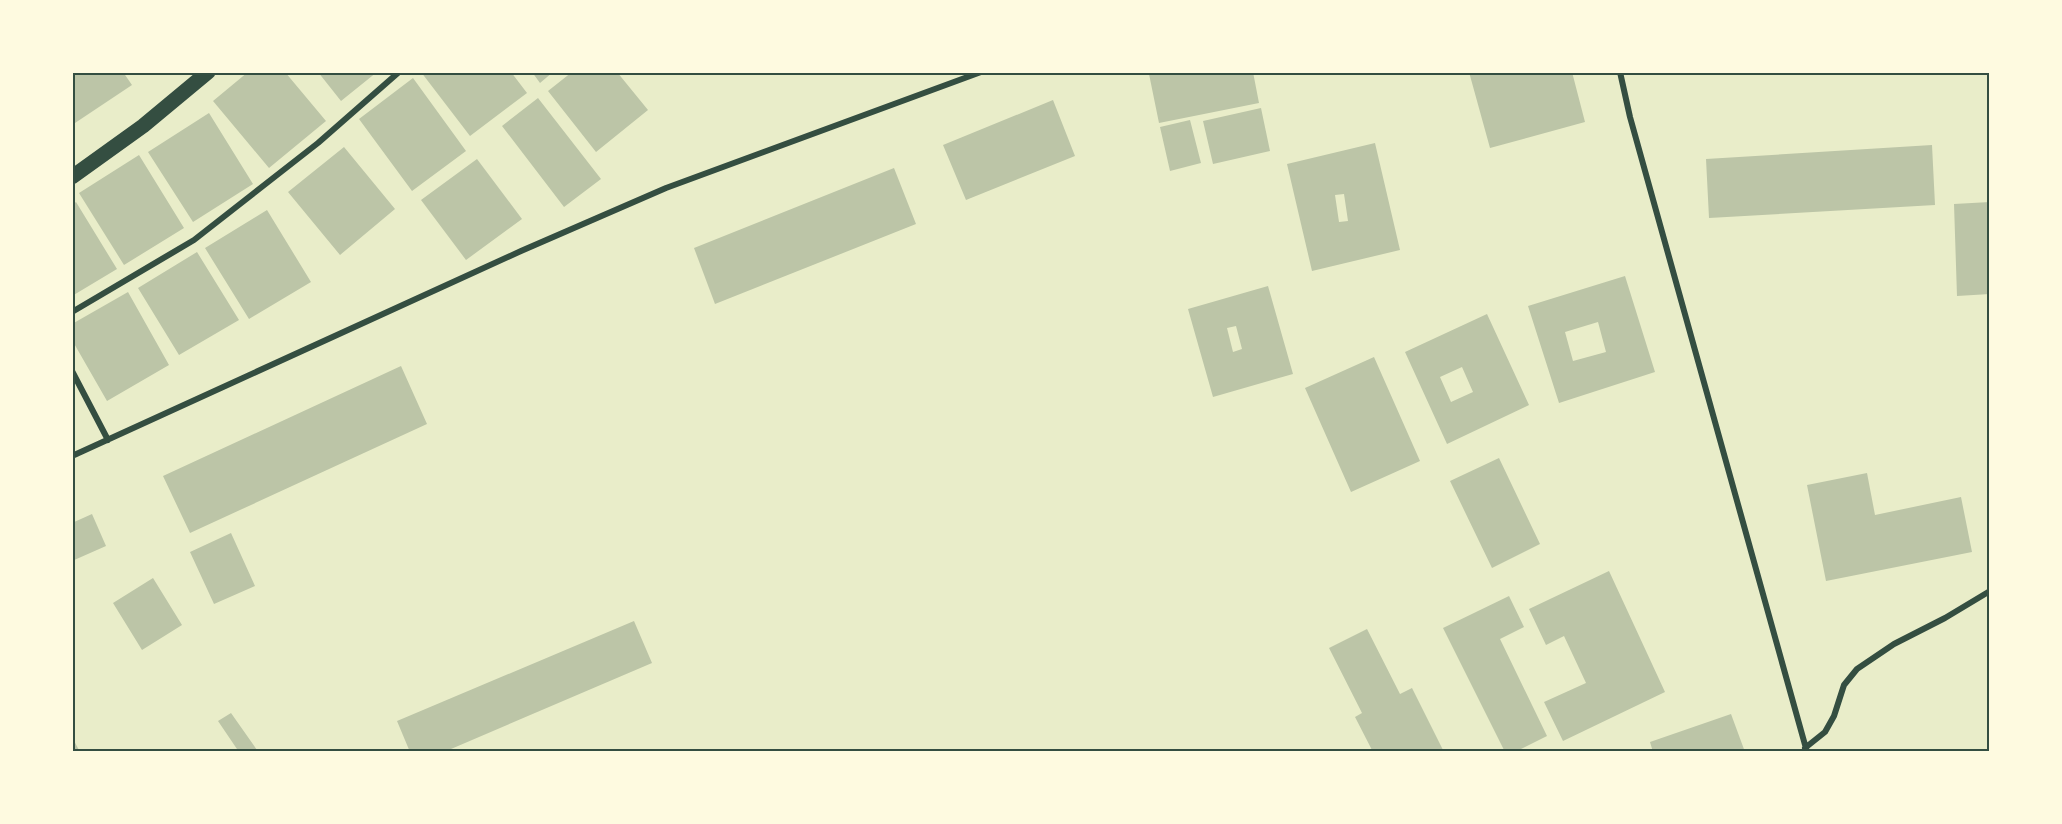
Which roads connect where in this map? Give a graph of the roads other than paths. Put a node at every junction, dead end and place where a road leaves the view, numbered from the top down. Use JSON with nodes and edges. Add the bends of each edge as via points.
{"nodes":[{"id":1,"x":208,"y":72,"type":"edge"},
{"id":2,"x":399,"y":72,"type":"edge"},
{"id":3,"x":981,"y":72,"type":"edge"},
{"id":4,"x":1620,"y":72,"type":"edge"},
{"id":5,"x":72,"y":177,"type":"edge"},
{"id":6,"x":72,"y":312,"type":"edge"},
{"id":7,"x":72,"y":371,"type":"edge"},
{"id":8,"x":108,"y":440,"type":"junction"},
{"id":9,"x":72,"y":456,"type":"edge"},
{"id":10,"x":1990,"y":591,"type":"edge"},
{"id":11,"x":1806,"y":750,"type":"edge"}],
"edges":[{"from":1,"to":5,"type":"main road","via":[[143,126]]},
{"from":2,"to":6,"type":"street","via":[[318,143],[194,240]]},
{"from":3,"to":8,"type":"street","via":[[666,188]]},
{"from":4,"to":11,"type":"street"},
{"from":7,"to":8,"type":"street"},
{"from":8,"to":9,"type":"street"},
{"from":10,"to":11,"type":"street","via":[[1857,669],[1844,685],[1825,732]]}]}
